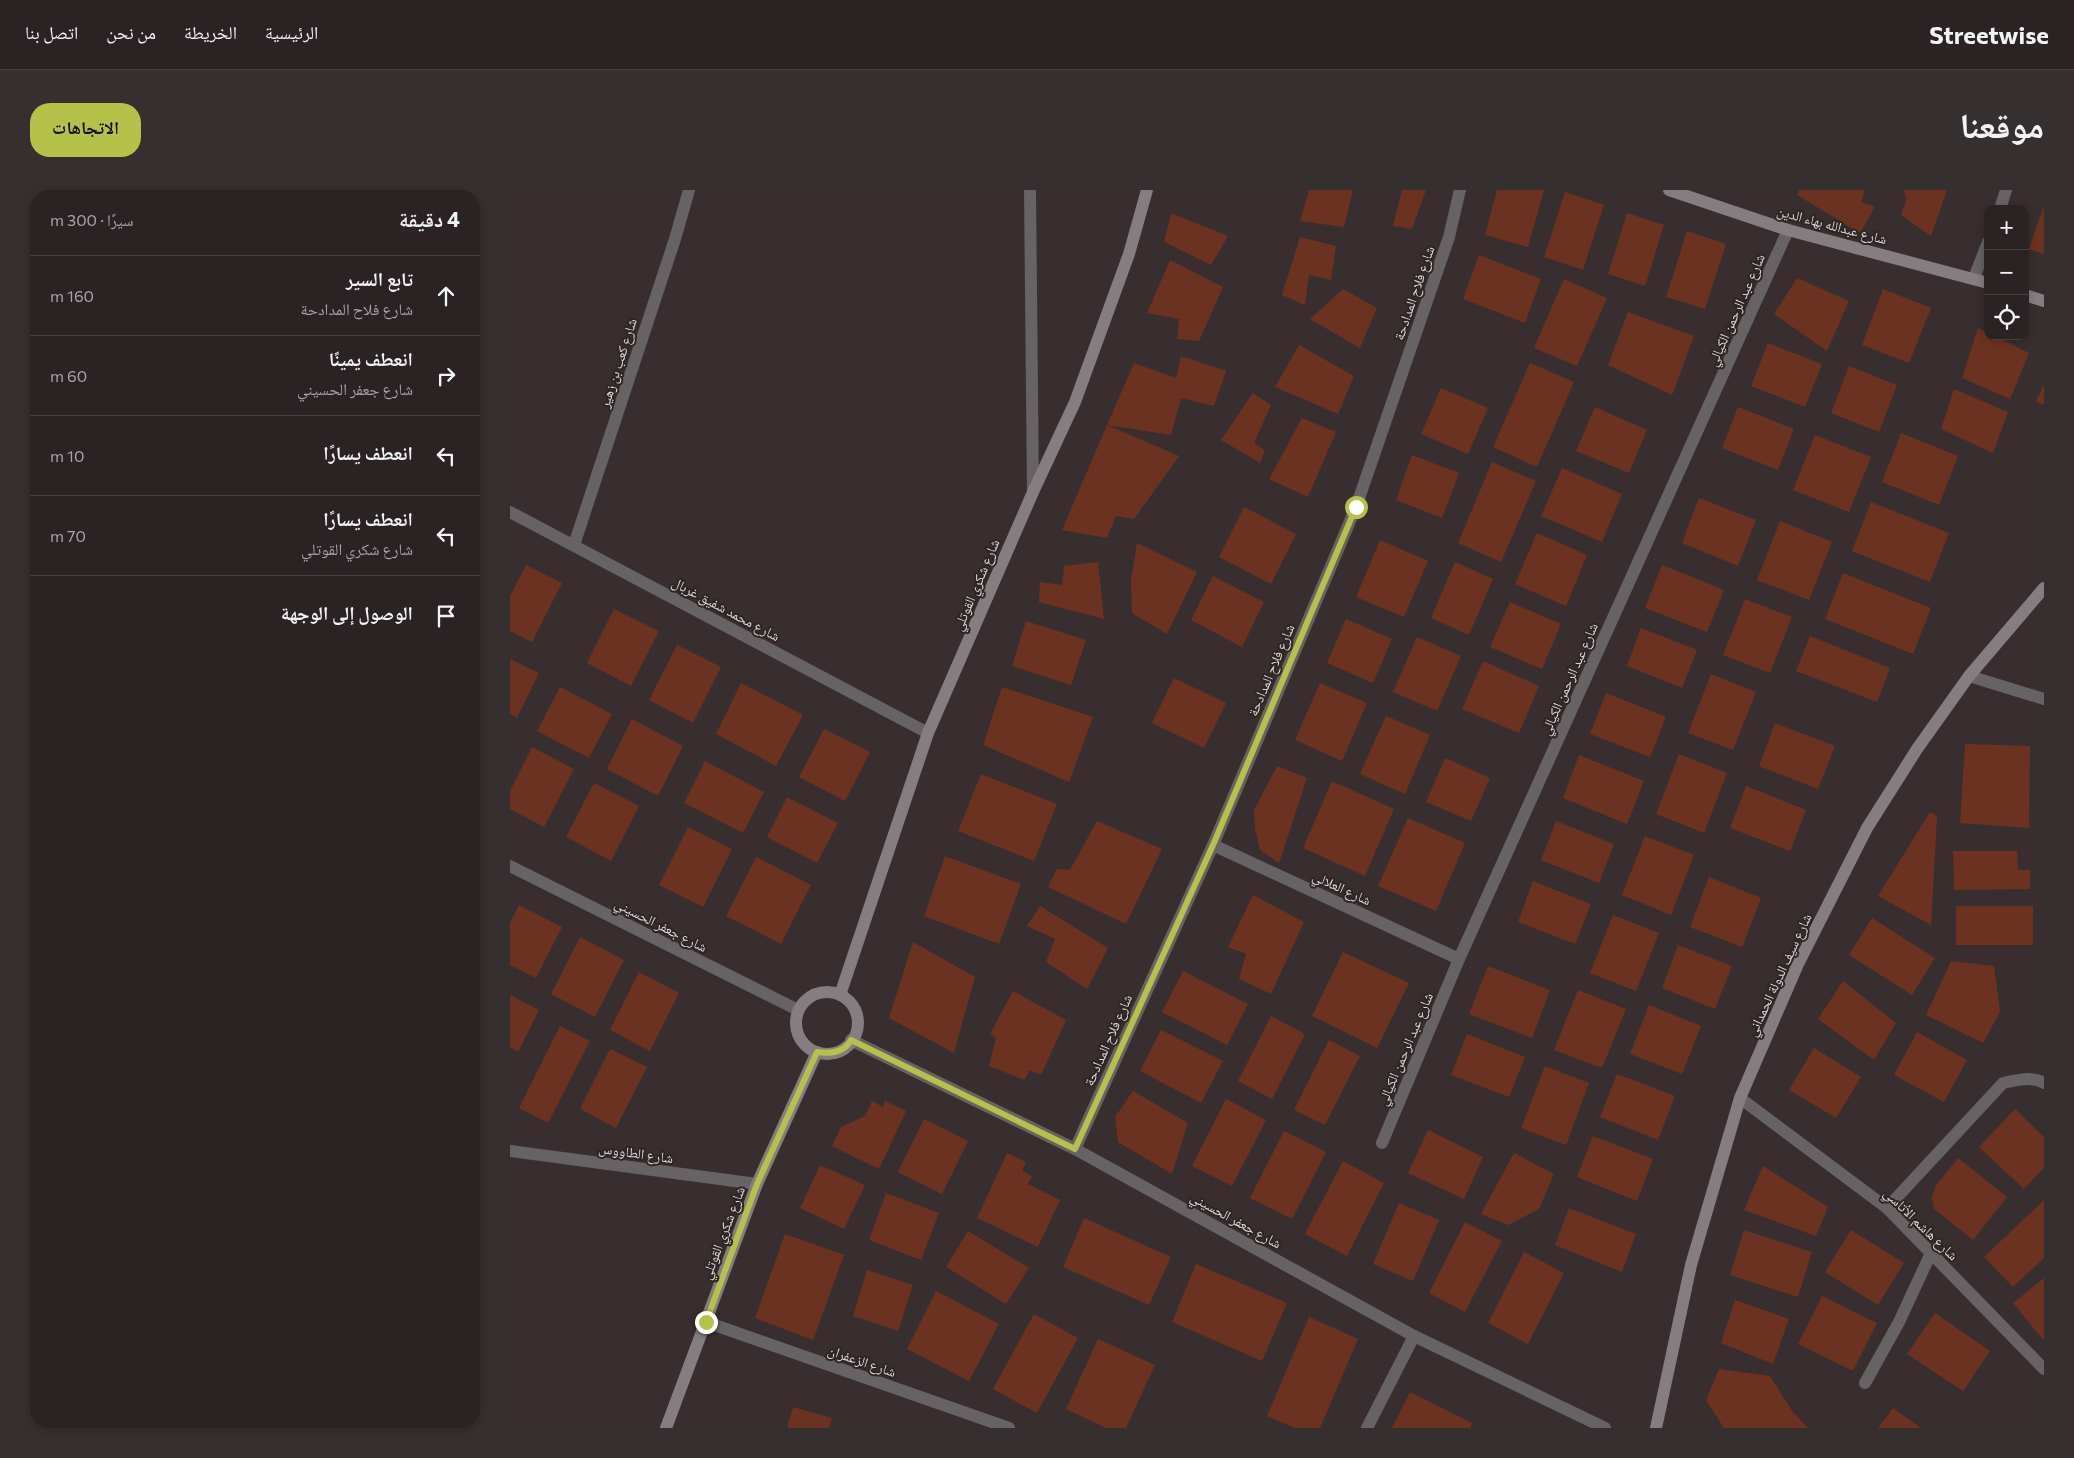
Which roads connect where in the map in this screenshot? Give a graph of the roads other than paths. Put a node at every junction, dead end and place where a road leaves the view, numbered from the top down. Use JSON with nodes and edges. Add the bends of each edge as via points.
{"nodes":[{"id":1,"x":689,"y":190,"type":"edge"},
{"id":2,"x":1030,"y":190,"type":"edge"},
{"id":3,"x":1147,"y":190,"type":"edge"},
{"id":4,"x":1460,"y":190,"type":"edge"},
{"id":5,"x":1669,"y":190,"type":"edge"},
{"id":6,"x":2006,"y":190,"type":"edge"},
{"id":7,"x":2001,"y":205,"type":"edge"},
{"id":8,"x":1788,"y":230,"type":"junction"},
{"id":9,"x":1985,"y":250,"type":"edge"},
{"id":10,"x":1974,"y":278,"type":"junction"},
{"id":11,"x":1984,"y":282,"type":"edge"},
{"id":12,"x":2029,"y":296,"type":"edge"},
{"id":13,"x":2044,"y":301,"type":"edge"},
{"id":14,"x":1033,"y":492,"type":"junction"},
{"id":15,"x":510,"y":512,"type":"edge"},
{"id":16,"x":574,"y":545,"type":"junction"},
{"id":17,"x":2044,"y":588,"type":"edge"},
{"id":18,"x":1969,"y":676,"type":"junction"},
{"id":19,"x":2044,"y":699,"type":"edge"},
{"id":20,"x":928,"y":733,"type":"junction"},
{"id":21,"x":1213,"y":845,"type":"junction"},
{"id":22,"x":510,"y":866,"type":"edge"},
{"id":23,"x":1459,"y":959,"type":"junction"},
{"id":24,"x":840,"y":995,"type":"junction"},
{"id":25,"x":798,"y":1010,"type":"junction"},
{"id":26,"x":851,"y":1040,"type":"junction"},
{"id":27,"x":817,"y":1052,"type":"junction"},
{"id":28,"x":2044,"y":1083,"type":"edge"},
{"id":29,"x":1740,"y":1098,"type":"junction"},
{"id":30,"x":1382,"y":1142,"type":"dead end"},
{"id":31,"x":1075,"y":1149,"type":"junction"},
{"id":32,"x":510,"y":1151,"type":"edge"},
{"id":33,"x":757,"y":1184,"type":"junction"},
{"id":34,"x":1886,"y":1208,"type":"junction"},
{"id":35,"x":1931,"y":1253,"type":"junction"},
{"id":36,"x":706,"y":1322,"type":"junction"},
{"id":37,"x":1414,"y":1336,"type":"junction"},
{"id":38,"x":2044,"y":1368,"type":"edge"},
{"id":39,"x":1865,"y":1383,"type":"dead end"},
{"id":40,"x":666,"y":1428,"type":"edge"},
{"id":41,"x":1009,"y":1428,"type":"edge"},
{"id":42,"x":1367,"y":1428,"type":"edge"},
{"id":43,"x":1605,"y":1428,"type":"edge"},
{"id":44,"x":1656,"y":1428,"type":"edge"}],
"edges":[{"from":1,"to":16,"type":"street","name":"شارع كعب بن زهير"},
{"from":2,"to":14,"type":"street"},
{"from":3,"to":14,"type":"street","name":"شارع شكري القوتلي","via":[[1129,254],[1078,393]]},
{"from":4,"to":21,"type":"street","name":"شارع فلاح المدادحة","via":[[1449,237],[1356,507]]},
{"from":5,"to":8,"type":"street","name":"شارع عبدالله بهاء الدين"},
{"from":6,"to":7,"type":"street"},
{"from":8,"to":10,"type":"street","name":"شارع عبدالله بهاء الدين"},
{"from":8,"to":23,"type":"street","name":"شارع عبد الرحمن الكيالي"},
{"from":9,"to":10,"type":"street"},
{"from":10,"to":11,"type":"street","name":"شارع عبدالله بهاء الدين"},
{"from":12,"to":13,"type":"street"},
{"from":14,"to":20,"type":"street","name":"شارع شكري القوتلي"},
{"from":15,"to":16,"type":"street","name":"شارع محمد شفيق غربال"},
{"from":16,"to":20,"type":"street","name":"شارع محمد شفيق غربال"},
{"from":17,"to":18,"type":"street","name":"شارع سيف الدولة الحمداني"},
{"from":18,"to":19,"type":"street"},
{"from":18,"to":29,"type":"street","name":"شارع سيف الدولة الحمداني","via":[[1917,749],[1867,828],[1798,964]]},
{"from":20,"to":24,"type":"street","name":"شارع شكري القوتلي"},
{"from":21,"to":23,"type":"street","name":"شارع العلالي"},
{"from":21,"to":31,"type":"street","name":"شارع فلاح المدادحة"},
{"from":22,"to":25,"type":"street","name":"شارع جعفر الحسيني"},
{"from":23,"to":30,"type":"street","name":"شارع عبد الرحمن الكيالي"},
{"from":24,"to":25,"type":"street","via":[[816,993]]},
{"from":24,"to":26,"type":"street","via":[[855,1010],[858,1021]]},
{"from":25,"to":27,"type":"street","via":[[798,1035],[806,1046]]},
{"from":26,"to":27,"type":"street","via":[[848,1047],[829,1054]]},
{"from":26,"to":31,"type":"street","name":"شارع جعفر الحسيني"},
{"from":27,"to":33,"type":"street","name":"شارع شكري القوتلي"},
{"from":28,"to":34,"type":"street","via":[[2021,1079],[2003,1082]]},
{"from":29,"to":34,"type":"street","name":"شارع هاشم الأتاسي"},
{"from":29,"to":44,"type":"street","name":"شارع سيف الدولة الحمداني","via":[[1691,1265]]},
{"from":31,"to":37,"type":"street","name":"شارع جعفر الحسيني"},
{"from":32,"to":33,"type":"street","name":"شارع الطاووس"},
{"from":33,"to":36,"type":"street","name":"شارع شكري القوتلي"},
{"from":34,"to":35,"type":"street","name":"شارع هاشم الأتاسي"},
{"from":35,"to":38,"type":"street","name":"شارع هاشم الأتاسي"},
{"from":35,"to":39,"type":"street","via":[[1899,1322]]},
{"from":36,"to":40,"type":"street","name":"شارع شكري القوتلي"},
{"from":36,"to":41,"type":"street","name":"شارع الزعفران"},
{"from":37,"to":42,"type":"street"},
{"from":37,"to":43,"type":"street","name":"شارع جعفر الحسيني"}]}
